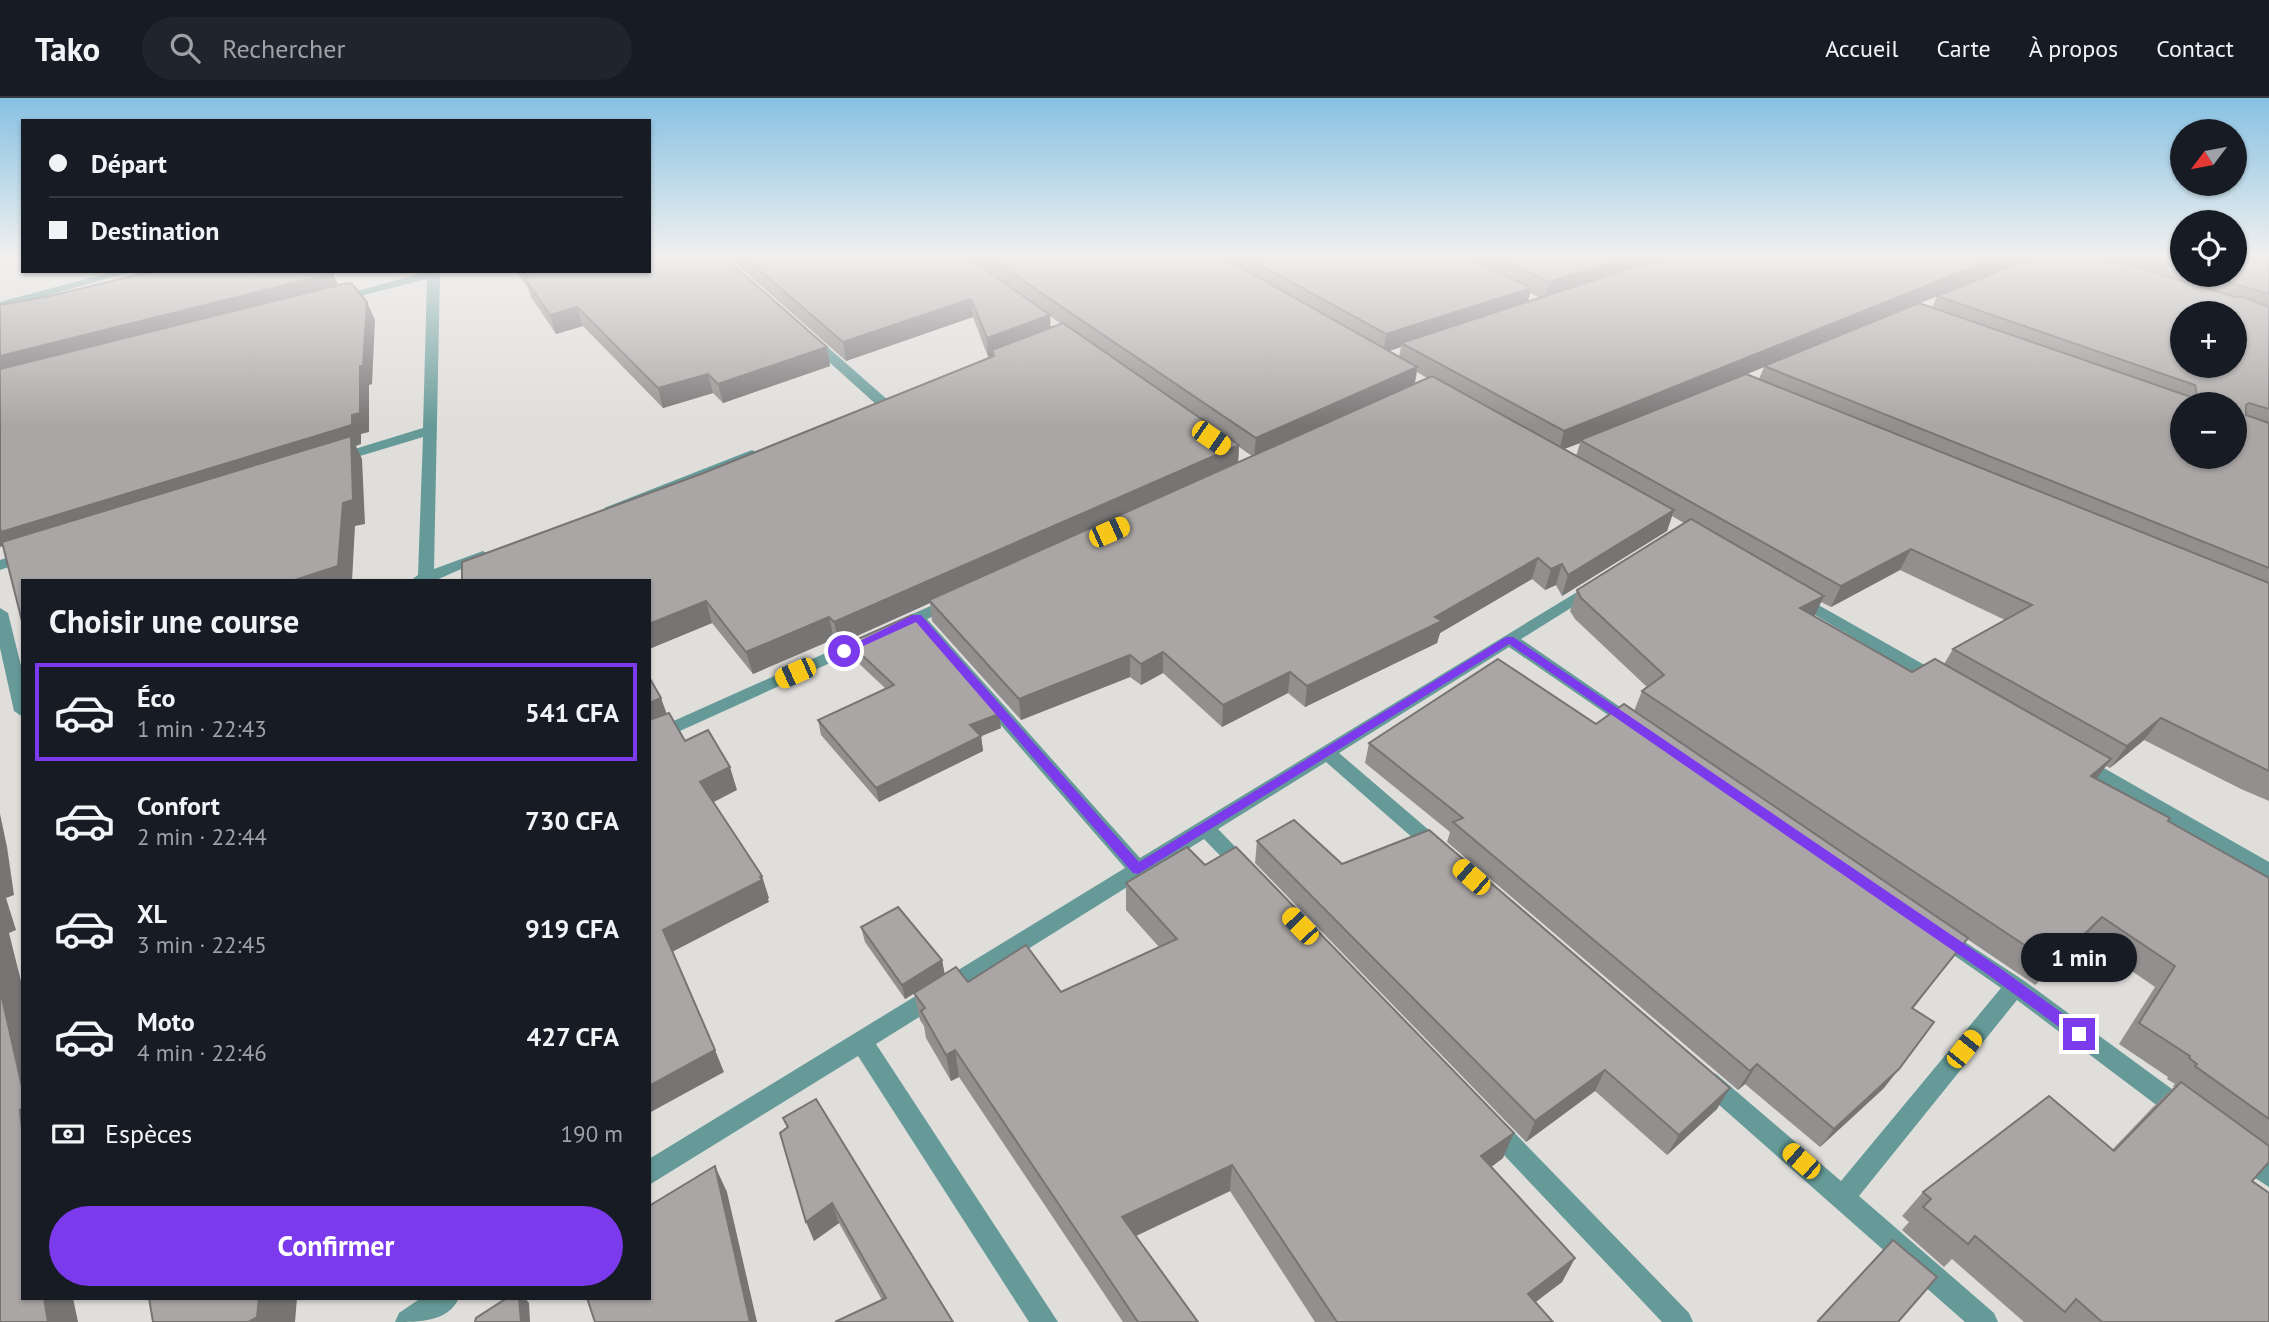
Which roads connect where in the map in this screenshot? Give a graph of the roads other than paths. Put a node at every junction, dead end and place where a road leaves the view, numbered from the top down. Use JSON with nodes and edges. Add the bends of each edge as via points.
{"nodes":[{"id":1,"x":433,"y":312,"type":"edge"},
{"id":2,"x":805,"y":334,"type":"edge"},
{"id":3,"x":884,"y":404,"type":"edge"},
{"id":4,"x":431,"y":430,"type":"junction"},
{"id":5,"x":766,"y":449,"type":"edge"},
{"id":6,"x":326,"y":463,"type":"edge"},
{"id":7,"x":596,"y":513,"type":"edge"},
{"id":8,"x":39,"y":552,"type":"edge"},
{"id":9,"x":492,"y":553,"type":"edge"},
{"id":10,"x":0,"y":565,"type":"edge"},
{"id":11,"x":1614,"y":574,"type":"edge"},
{"id":12,"x":424,"y":579,"type":"edge"},
{"id":13,"x":427,"y":579,"type":"edge"},
{"id":14,"x":1791,"y":594,"type":"edge"},
{"id":15,"x":967,"y":595,"type":"edge"},
{"id":16,"x":0,"y":613,"type":"edge"},
{"id":17,"x":917,"y":618,"type":"junction"},
{"id":18,"x":1509,"y":639,"type":"junction"},
{"id":19,"x":1958,"y":691,"type":"edge"},
{"id":20,"x":21,"y":703,"type":"edge"},
{"id":21,"x":1647,"y":734,"type":"edge"},
{"id":22,"x":651,"y":738,"type":"edge"},
{"id":23,"x":1326,"y":752,"type":"junction"},
{"id":24,"x":2066,"y":754,"type":"edge"},
{"id":25,"x":1205,"y":828,"type":"junction"},
{"id":26,"x":1452,"y":861,"type":"edge"},
{"id":27,"x":1138,"y":869,"type":"junction"},
{"id":28,"x":2269,"y":872,"type":"edge"},
{"id":29,"x":1264,"y":888,"type":"edge"},
{"id":30,"x":1923,"y":923,"type":"edge"},
{"id":31,"x":2015,"y":986,"type":"junction"},
{"id":32,"x":861,"y":1041,"type":"junction"},
{"id":33,"x":1695,"y":1070,"type":"edge"},
{"id":34,"x":1477,"y":1110,"type":"edge"},
{"id":35,"x":2203,"y":1126,"type":"edge"},
{"id":36,"x":2225,"y":1143,"type":"edge"},
{"id":37,"x":651,"y":1171,"type":"edge"},
{"id":38,"x":2269,"y":1175,"type":"edge"},
{"id":39,"x":1843,"y":1197,"type":"junction"},
{"id":40,"x":1045,"y":1322,"type":"edge"},
{"id":41,"x":1680,"y":1322,"type":"edge"},
{"id":42,"x":1985,"y":1322,"type":"edge"}],
"edges":[{"from":1,"to":4,"type":"street"},
{"from":2,"to":3,"type":"street"},
{"from":4,"to":6,"type":"street"},
{"from":4,"to":12,"type":"street"},
{"from":5,"to":7,"type":"street"},
{"from":8,"to":10,"type":"street"},
{"from":9,"to":13,"type":"street"},
{"from":11,"to":18,"type":"street"},
{"from":14,"to":19,"type":"street"},
{"from":15,"to":17,"type":"street"},
{"from":16,"to":20,"type":"street"},
{"from":17,"to":22,"type":"street"},
{"from":17,"to":27,"type":"street"},
{"from":18,"to":21,"type":"street"},
{"from":18,"to":23,"type":"street"},
{"from":23,"to":25,"type":"street"},
{"from":23,"to":26,"type":"street"},
{"from":24,"to":28,"type":"street"},
{"from":25,"to":27,"type":"street"},
{"from":25,"to":29,"type":"street"},
{"from":27,"to":32,"type":"street"},
{"from":30,"to":31,"type":"street"},
{"from":31,"to":35,"type":"street"},
{"from":31,"to":39,"type":"street"},
{"from":32,"to":37,"type":"street"},
{"from":32,"to":40,"type":"street"},
{"from":33,"to":39,"type":"street"},
{"from":34,"to":41,"type":"street"},
{"from":36,"to":38,"type":"street"},
{"from":39,"to":42,"type":"street"}]}
